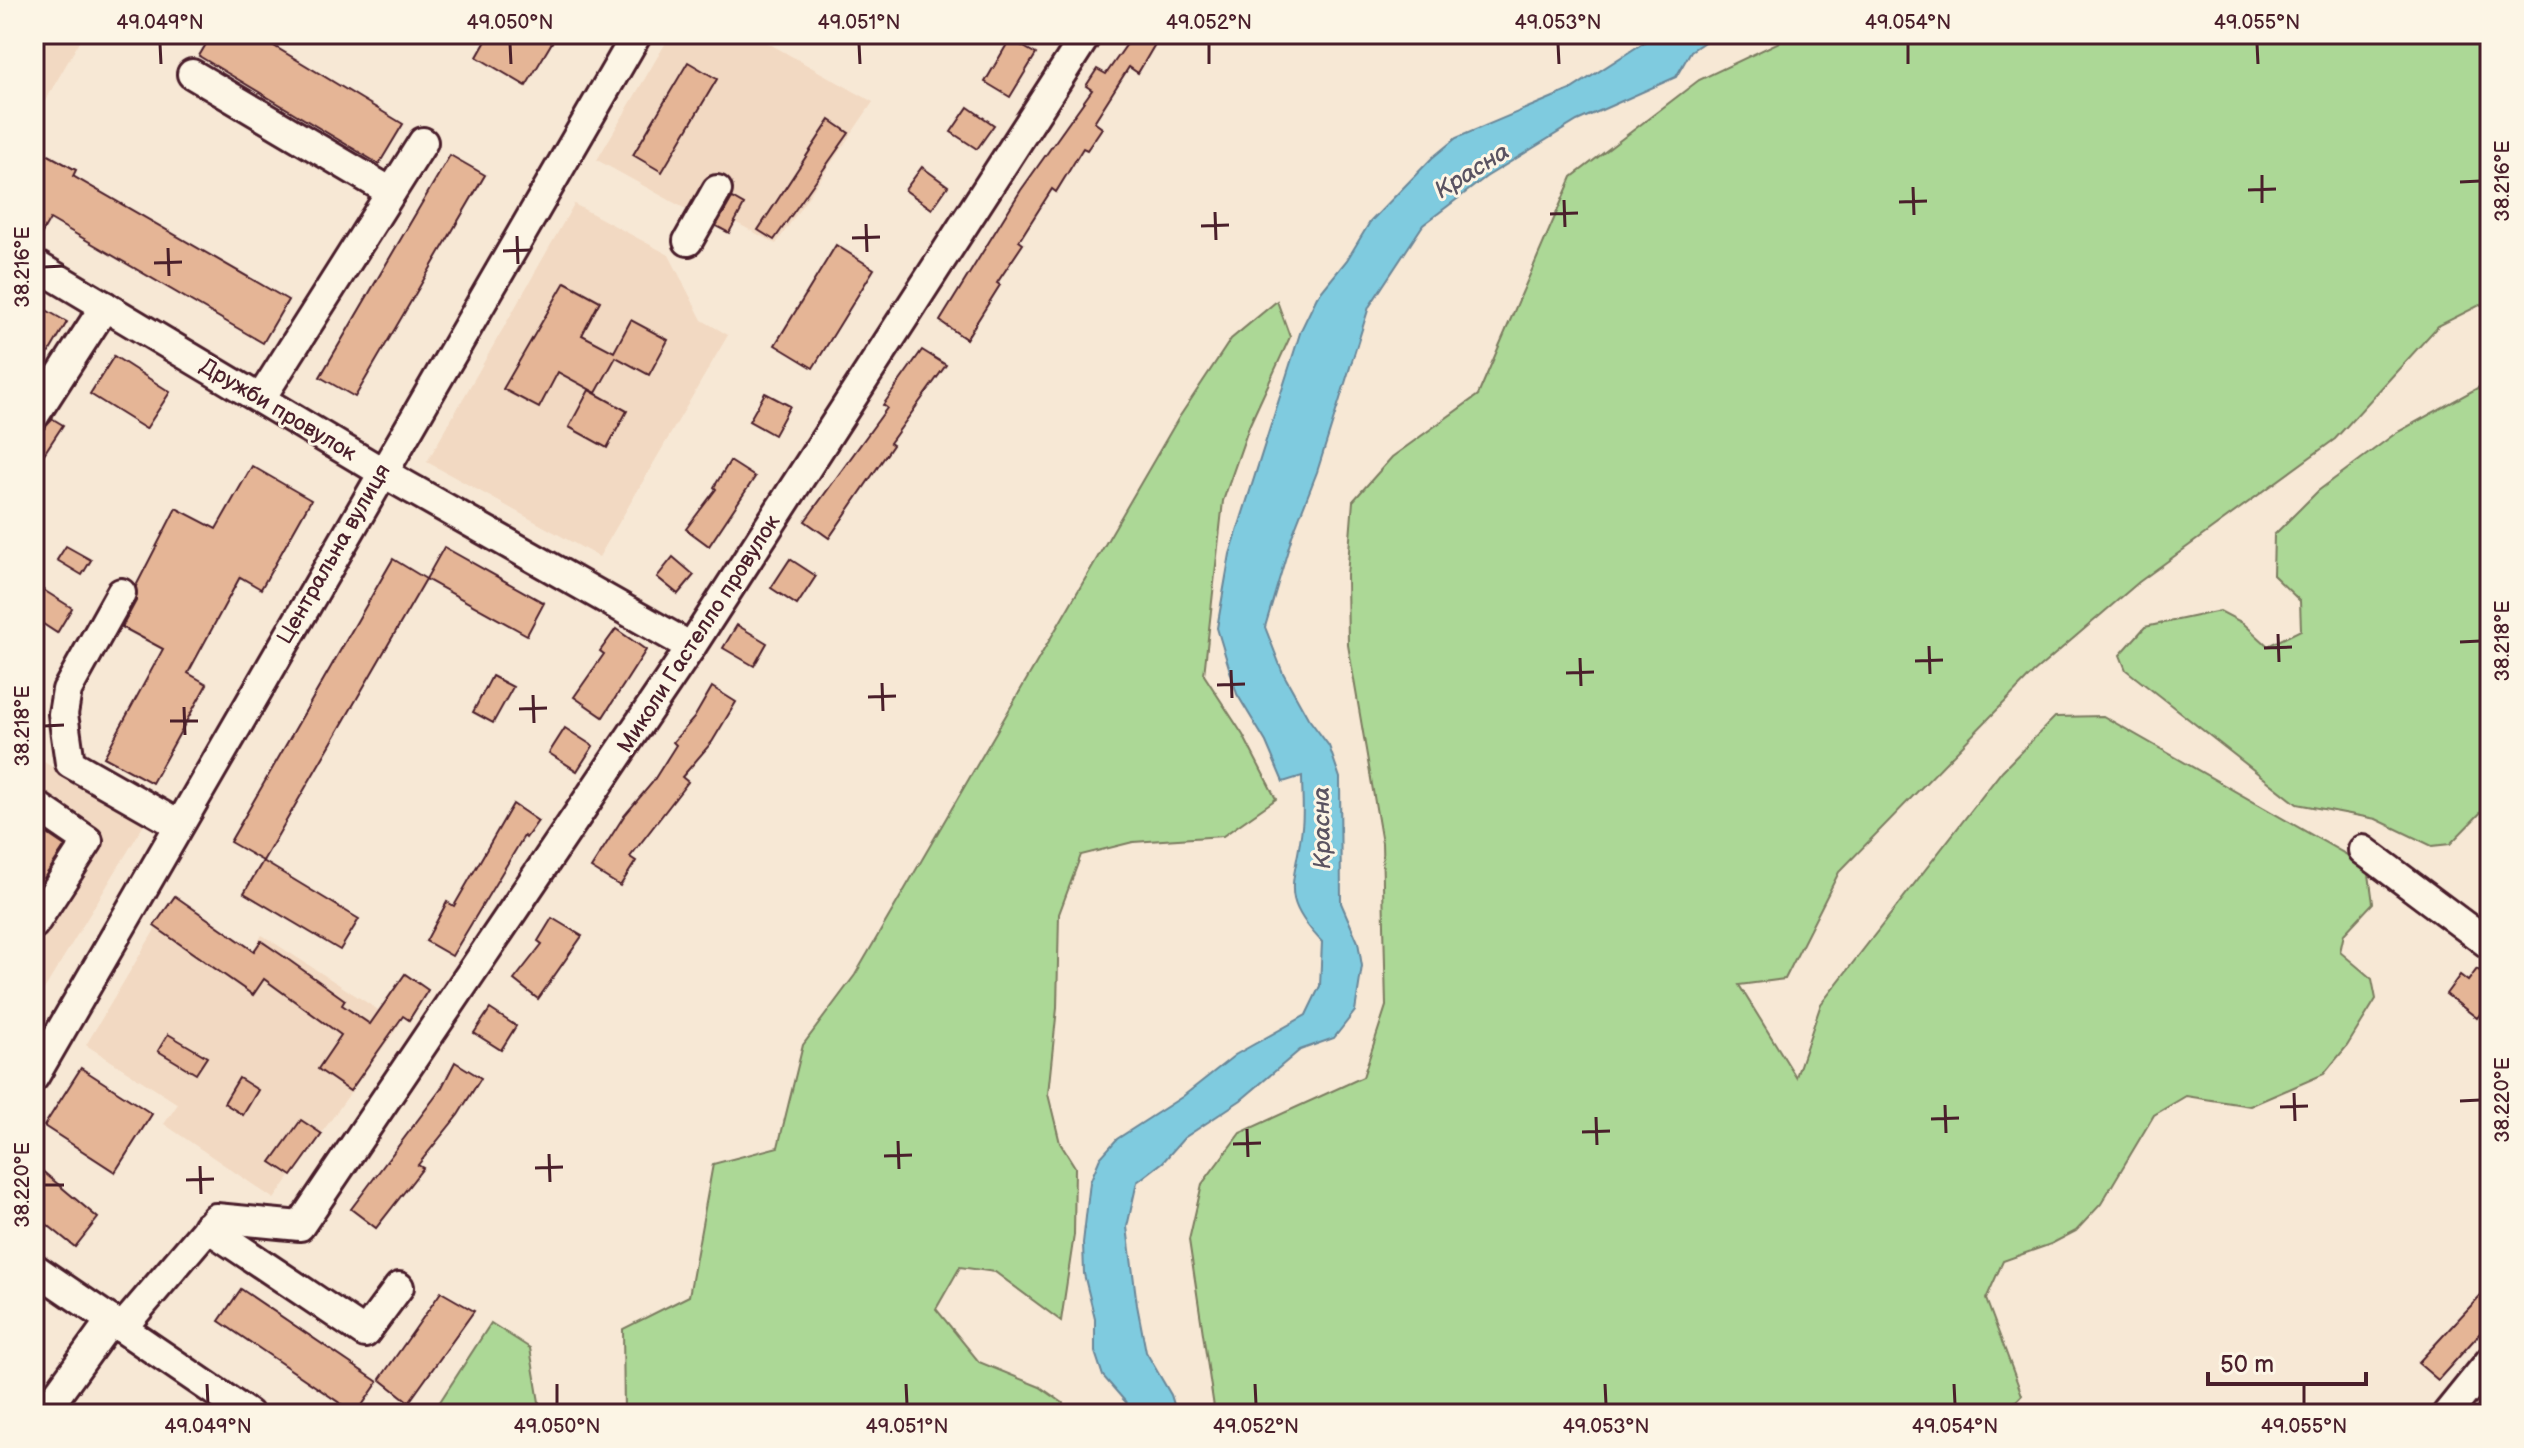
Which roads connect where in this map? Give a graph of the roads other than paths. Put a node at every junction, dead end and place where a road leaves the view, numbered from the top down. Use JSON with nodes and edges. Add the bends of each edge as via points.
{"nodes":[{"id":1,"x":637,"y":34,"type":"edge"},
{"id":2,"x":1087,"y":34,"type":"edge"},
{"id":3,"x":192,"y":74,"type":"dead end"},
{"id":4,"x":423,"y":142,"type":"dead end"},
{"id":5,"x":717,"y":190,"type":"dead end"},
{"id":6,"x":391,"y":192,"type":"junction"},
{"id":7,"x":688,"y":241,"type":"dead end"},
{"id":8,"x":34,"y":264,"type":"edge"},
{"id":9,"x":105,"y":306,"type":"junction"},
{"id":10,"x":261,"y":398,"type":"junction"},
{"id":11,"x":34,"y":416,"type":"edge"},
{"id":12,"x":382,"y":472,"type":"junction"},
{"id":13,"x":121,"y":593,"type":"dead end"},
{"id":14,"x":691,"y":647,"type":"junction"},
{"id":15,"x":34,"y":804,"type":"edge"},
{"id":16,"x":179,"y":825,"type":"junction"},
{"id":17,"x":2363,"y":850,"type":"dead end"},
{"id":18,"x":34,"y":924,"type":"edge"},
{"id":19,"x":2490,"y":945,"type":"edge"},
{"id":20,"x":34,"y":1077,"type":"edge"},
{"id":21,"x":207,"y":1227,"type":"junction"},
{"id":22,"x":34,"y":1268,"type":"edge"},
{"id":23,"x":399,"y":1287,"type":"dead end"},
{"id":24,"x":116,"y":1324,"type":"junction"},
{"id":25,"x":2490,"y":1361,"type":"edge"},
{"id":26,"x":43,"y":1414,"type":"edge"},
{"id":27,"x":248,"y":1414,"type":"edge"},
{"id":28,"x":2447,"y":1414,"type":"edge"}],
"edges":[{"from":1,"to":12,"type":"street","name":"Центральна вулиця"},
{"from":2,"to":14,"type":"street","name":"Миколи Гастелло провулок"},
{"from":3,"to":6,"type":"street"},
{"from":4,"to":6,"type":"street"},
{"from":5,"to":7,"type":"street"},
{"from":6,"to":10,"type":"street"},
{"from":8,"to":9,"type":"street","name":"Дружби провулок"},
{"from":9,"to":10,"type":"street","name":"Дружби провулок"},
{"from":9,"to":11,"type":"street"},
{"from":10,"to":12,"type":"street","name":"Дружби провулок"},
{"from":12,"to":14,"type":"street","name":"Дружби провулок"},
{"from":12,"to":16,"type":"street","name":"Центральна вулиця"},
{"from":13,"to":16,"type":"street","via":[[67,690],[63,714],[70,763]]},
{"from":14,"to":21,"type":"street","name":"Миколи Гастелло провулок","via":[[300,1226],[216,1218]]},
{"from":15,"to":18,"type":"street","via":[[88,841]]},
{"from":16,"to":20,"type":"street","name":"Центральна вулиця"},
{"from":17,"to":19,"type":"street"},
{"from":21,"to":23,"type":"street","via":[[365,1333]]},
{"from":21,"to":24,"type":"street"},
{"from":22,"to":24,"type":"street"},
{"from":24,"to":26,"type":"street"},
{"from":24,"to":27,"type":"street"},
{"from":25,"to":28,"type":"street"}]}
